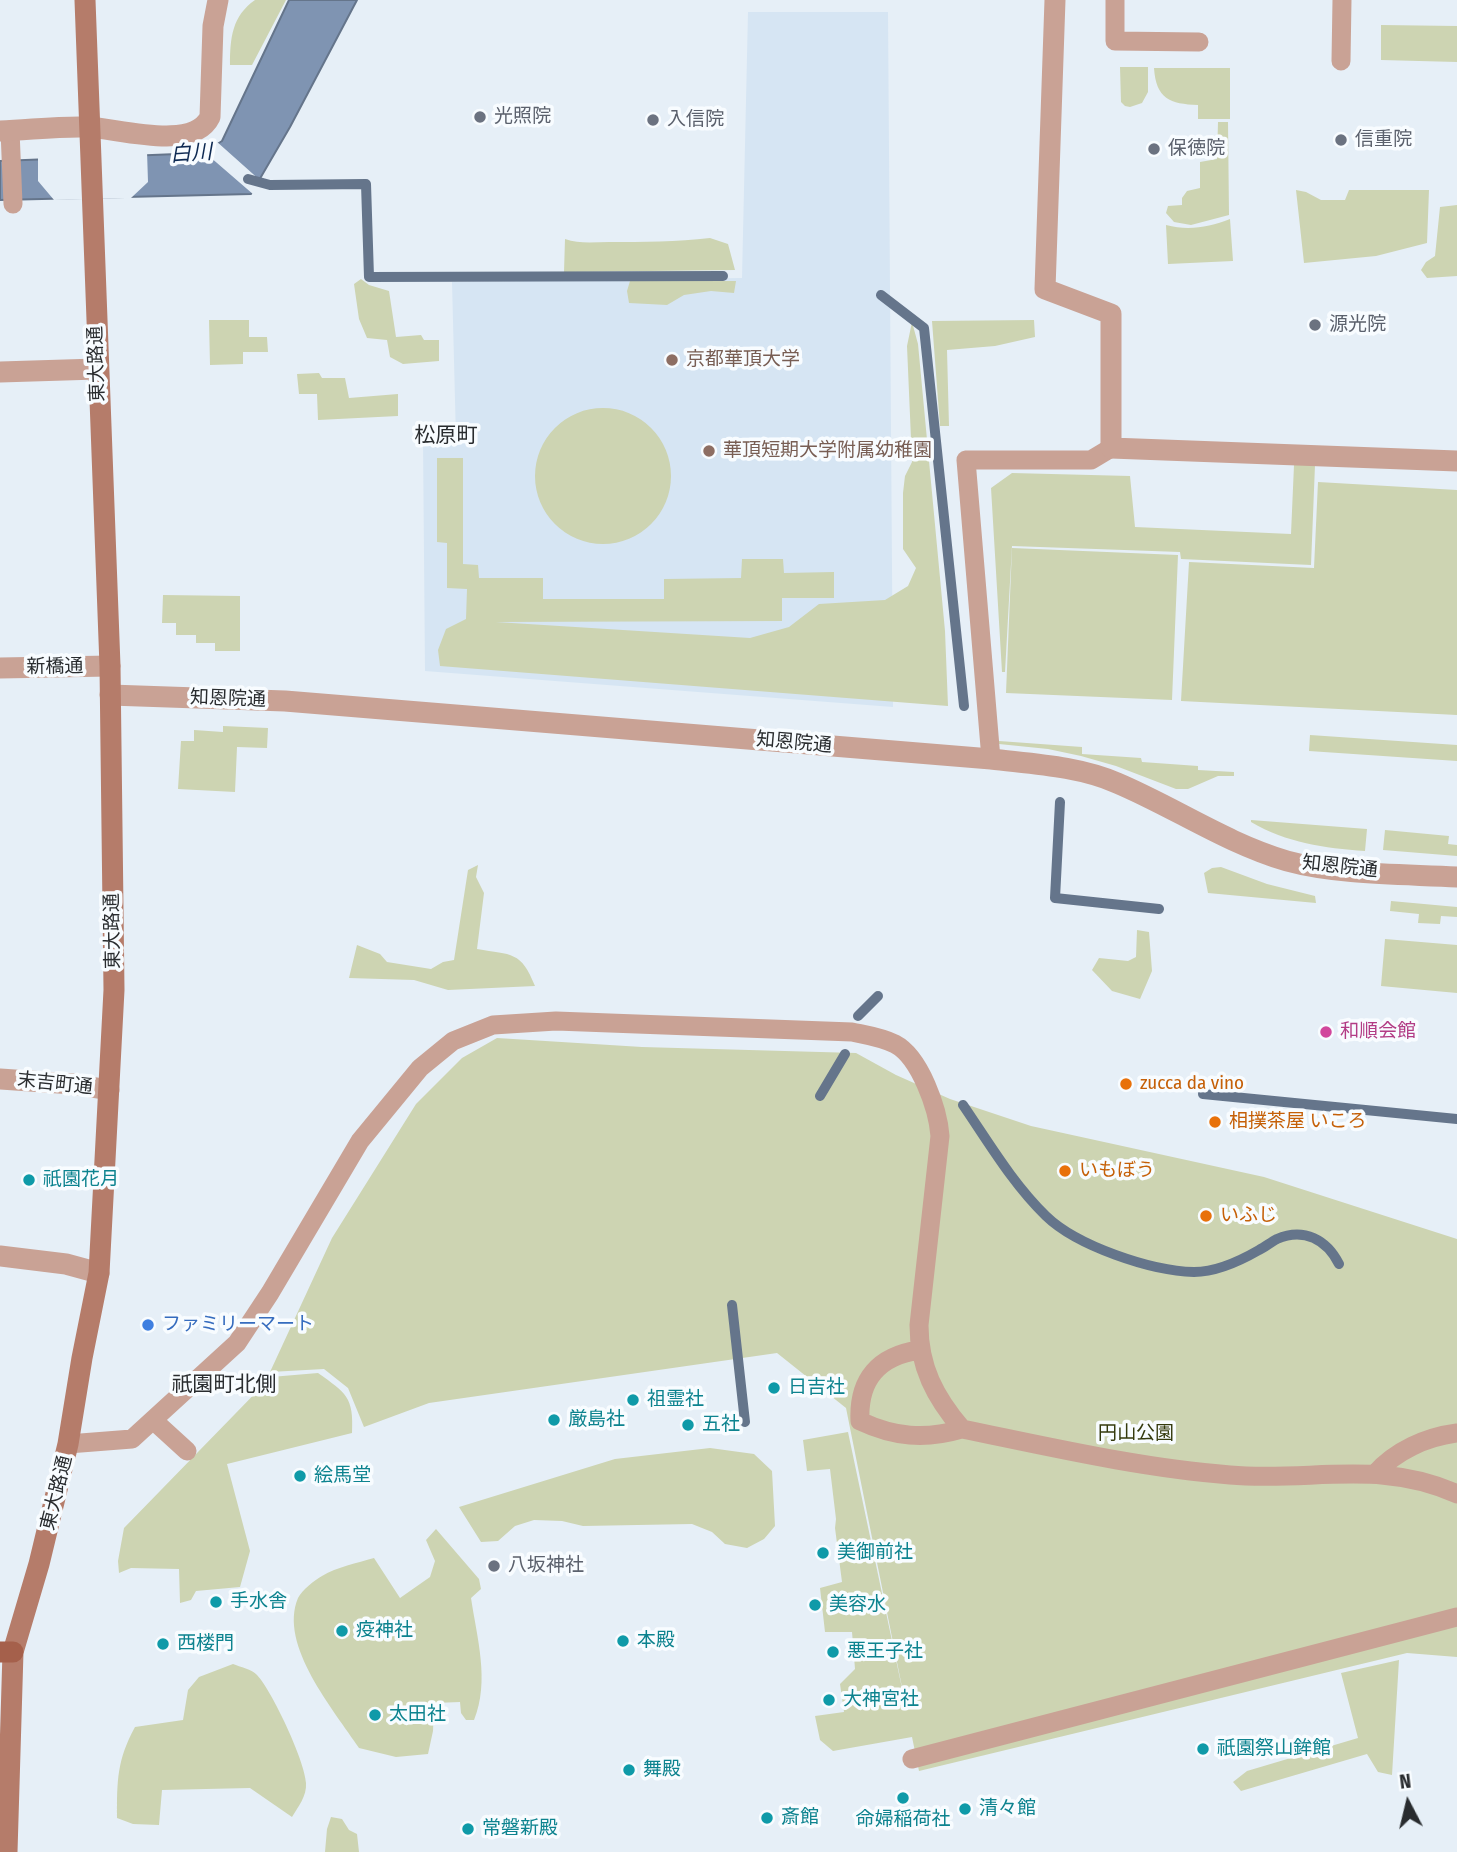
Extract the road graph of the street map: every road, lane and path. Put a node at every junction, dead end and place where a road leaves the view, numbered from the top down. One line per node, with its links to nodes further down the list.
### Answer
1 (85, 0): 8 (main road, 東大路通)
2 (218, 0): 8 (street)
3 (1055, 0): 13 (street)
4 (1115, 0): 6 (lane)
5 (1342, 0): 7 (lane)
6 (1199, 42)
7 (1341, 61)
8 (89, 127): 9 (street); 11 (main road, 東大路通)
9 (5, 131): 10 (lane)
10 (13, 204)
11 (97, 369): 12 (street); 15 (main road, 東大路通)
12 (0, 372)
13 (1111, 448): 14 (street); 18 (lane)
14 (1457, 461)
15 (110, 666): 16 (street, 新橋通); 17 (main road, 東大路通)
16 (0, 668)
17 (110, 695): 18 (street, 知恩院通); 21 (main road, 東大路通)
18 (991, 759): 19 (street, 知恩院通)
19 (1457, 877)
20 (0, 1079): 21 (street, 末吉町通)
21 (109, 1090): 23 (main road, 東大路通)
22 (0, 1256): 23 (street)
23 (99, 1273): 30 (main road, 東大路通)
24 (919, 1350): 26 (lane); 28 (lane); 28 (lane)
25 (194, 1370): 26 (lane)
26 (171, 1403): 27 (lane)
27 (153, 1420): 30 (lane); 31 (lane)
28 (962, 1429): 32 (lane)
29 (1457, 1433): 32 (lane)
30 (68, 1444): 35 (main road, 東大路通)
31 (187, 1451)
32 (1375, 1474): 33 (lane)
33 (1457, 1494)
34 (1457, 1617): 36 (lane)
35 (6, 1652): 37 (main road, 東大路通)
36 (912, 1759)
37 (7, 1852)

